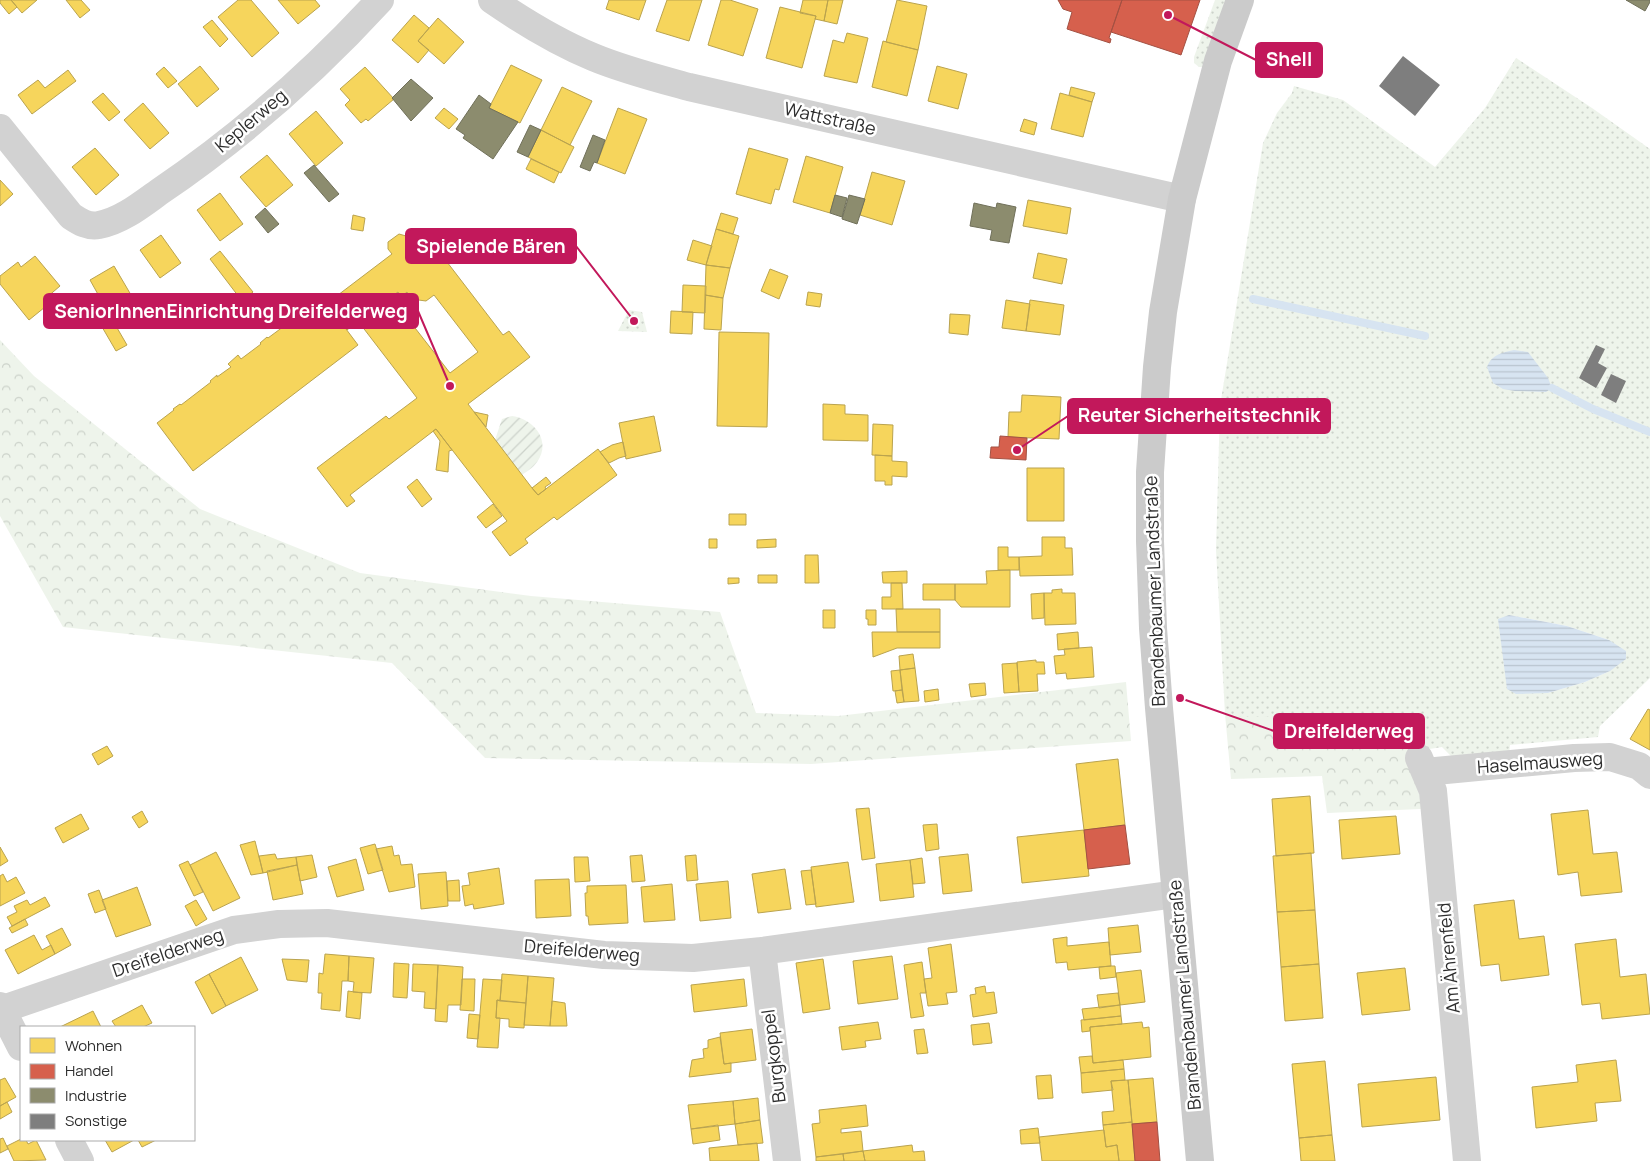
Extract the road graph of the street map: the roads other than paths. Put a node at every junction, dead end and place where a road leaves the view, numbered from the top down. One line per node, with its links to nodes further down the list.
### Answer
1 (380, 0): 4 (street, Keplerweg)
2 (492, 0): 5 (street, Wattstraße)
3 (1240, 0): 5 (main road, Brandenbaumer Landstraße)
4 (0, 128)
5 (1182, 199): 8 (main road, Brandenbaumer Landstraße)
6 (1422, 765): 7 (street, Haselmausweg); 16 (street, Am Ährenfeld)
7 (1650, 775)
8 (1176, 894): 9 (street, Dreifelderweg); 15 (main road, Brandenbaumer Landstraße)
9 (762, 951): 10 (street, Dreifelderweg); 14 (street, Burgkoppel)
10 (1, 1008): 11 (street)
11 (20, 1045)
12 (70, 1141): 13 (street)
13 (80, 1161)
14 (787, 1161)
15 (1200, 1161)
16 (1467, 1161)

